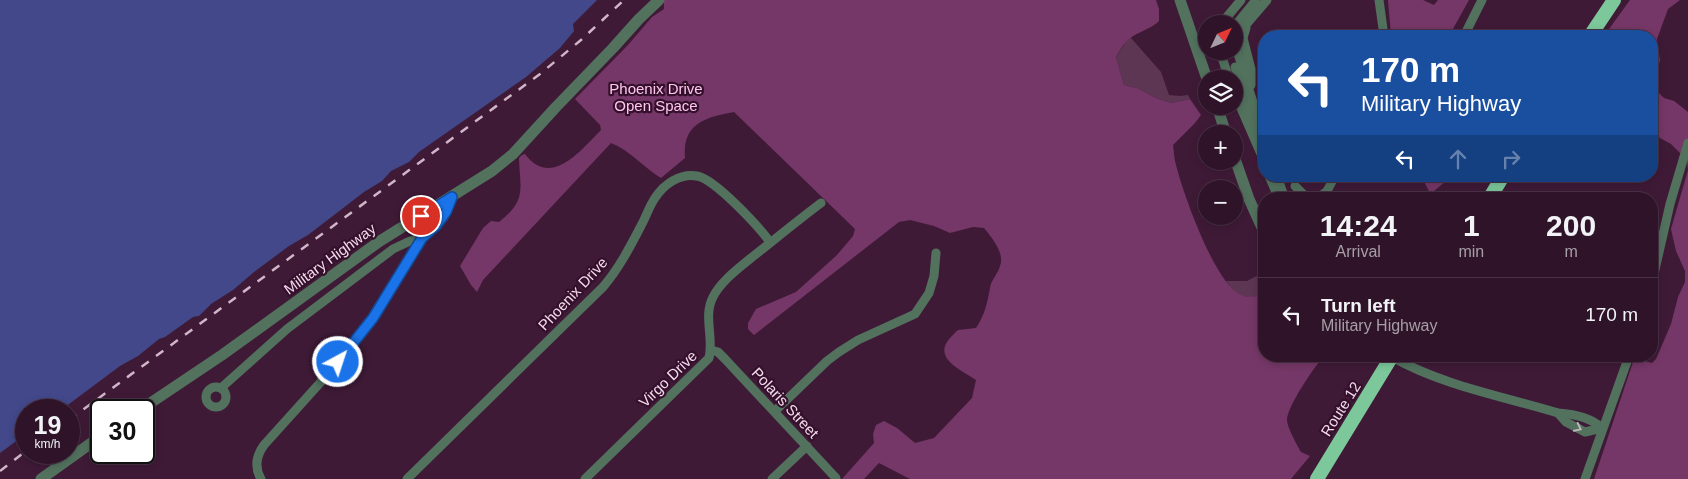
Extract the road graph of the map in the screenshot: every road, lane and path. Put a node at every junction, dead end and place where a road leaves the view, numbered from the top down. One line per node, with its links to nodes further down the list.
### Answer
1 (659, 0): 26 (street, Military Highway)
2 (1180, 0): 17 (street)
3 (1241, 0): 10 (street)
4 (1248, 0): 11 (street)
5 (1256, 0): 12 (street)
6 (1267, 0): 19 (street)
7 (1379, 0): 13 (street)
8 (1482, 0): 14 (street)
9 (1614, 0): 15 (highway)
10 (1228, 15)
11 (1236, 15)
12 (1243, 16)
13 (1383, 30)
14 (1467, 30)
15 (1594, 30)
16 (1234, 60): 20 (street)
17 (1204, 70)
18 (1243, 113): 22 (street)
19 (1258, 116)
20 (1258, 134)
21 (1688, 143): 33 (street)
22 (1258, 147)
23 (1239, 170): 29 (street)
24 (1295, 186): 25 (street)
25 (1301, 192)
26 (452, 197): 28 (street, Military Highway); 30 (street)
27 (821, 203): 31 (street, Virgo Drive)
28 (421, 216): 30 (street); 39 (street, Military Highway)
29 (1258, 219)
30 (422, 238): 38 (street); 47 (street)
31 (770, 242): 34 (street, Virgo Drive); 48 (street, Phoenix Drive)
32 (936, 253): 40 (street)
33 (1658, 256)
34 (711, 350): 40 (street, Polaris Street); 49 (street, Virgo Drive)
35 (1388, 362): 51 (highway, Route 12)
36 (1401, 362): 41 (street)
37 (1627, 362): 42 (street)
38 (221, 388)
39 (155, 400)
40 (774, 411): 44 (street, Polaris Street)
41 (1558, 413): 42 (street); 42 (street, one-way to 42)
42 (1602, 428): 52 (street)
43 (90, 444): 46 (street)
44 (807, 446): 45 (street, Polaris Street); 50 (street)
45 (836, 478)
46 (41, 479)
47 (261, 479)
48 (407, 479)
49 (585, 479)
50 (772, 479)
51 (1317, 479)
52 (1585, 479)

